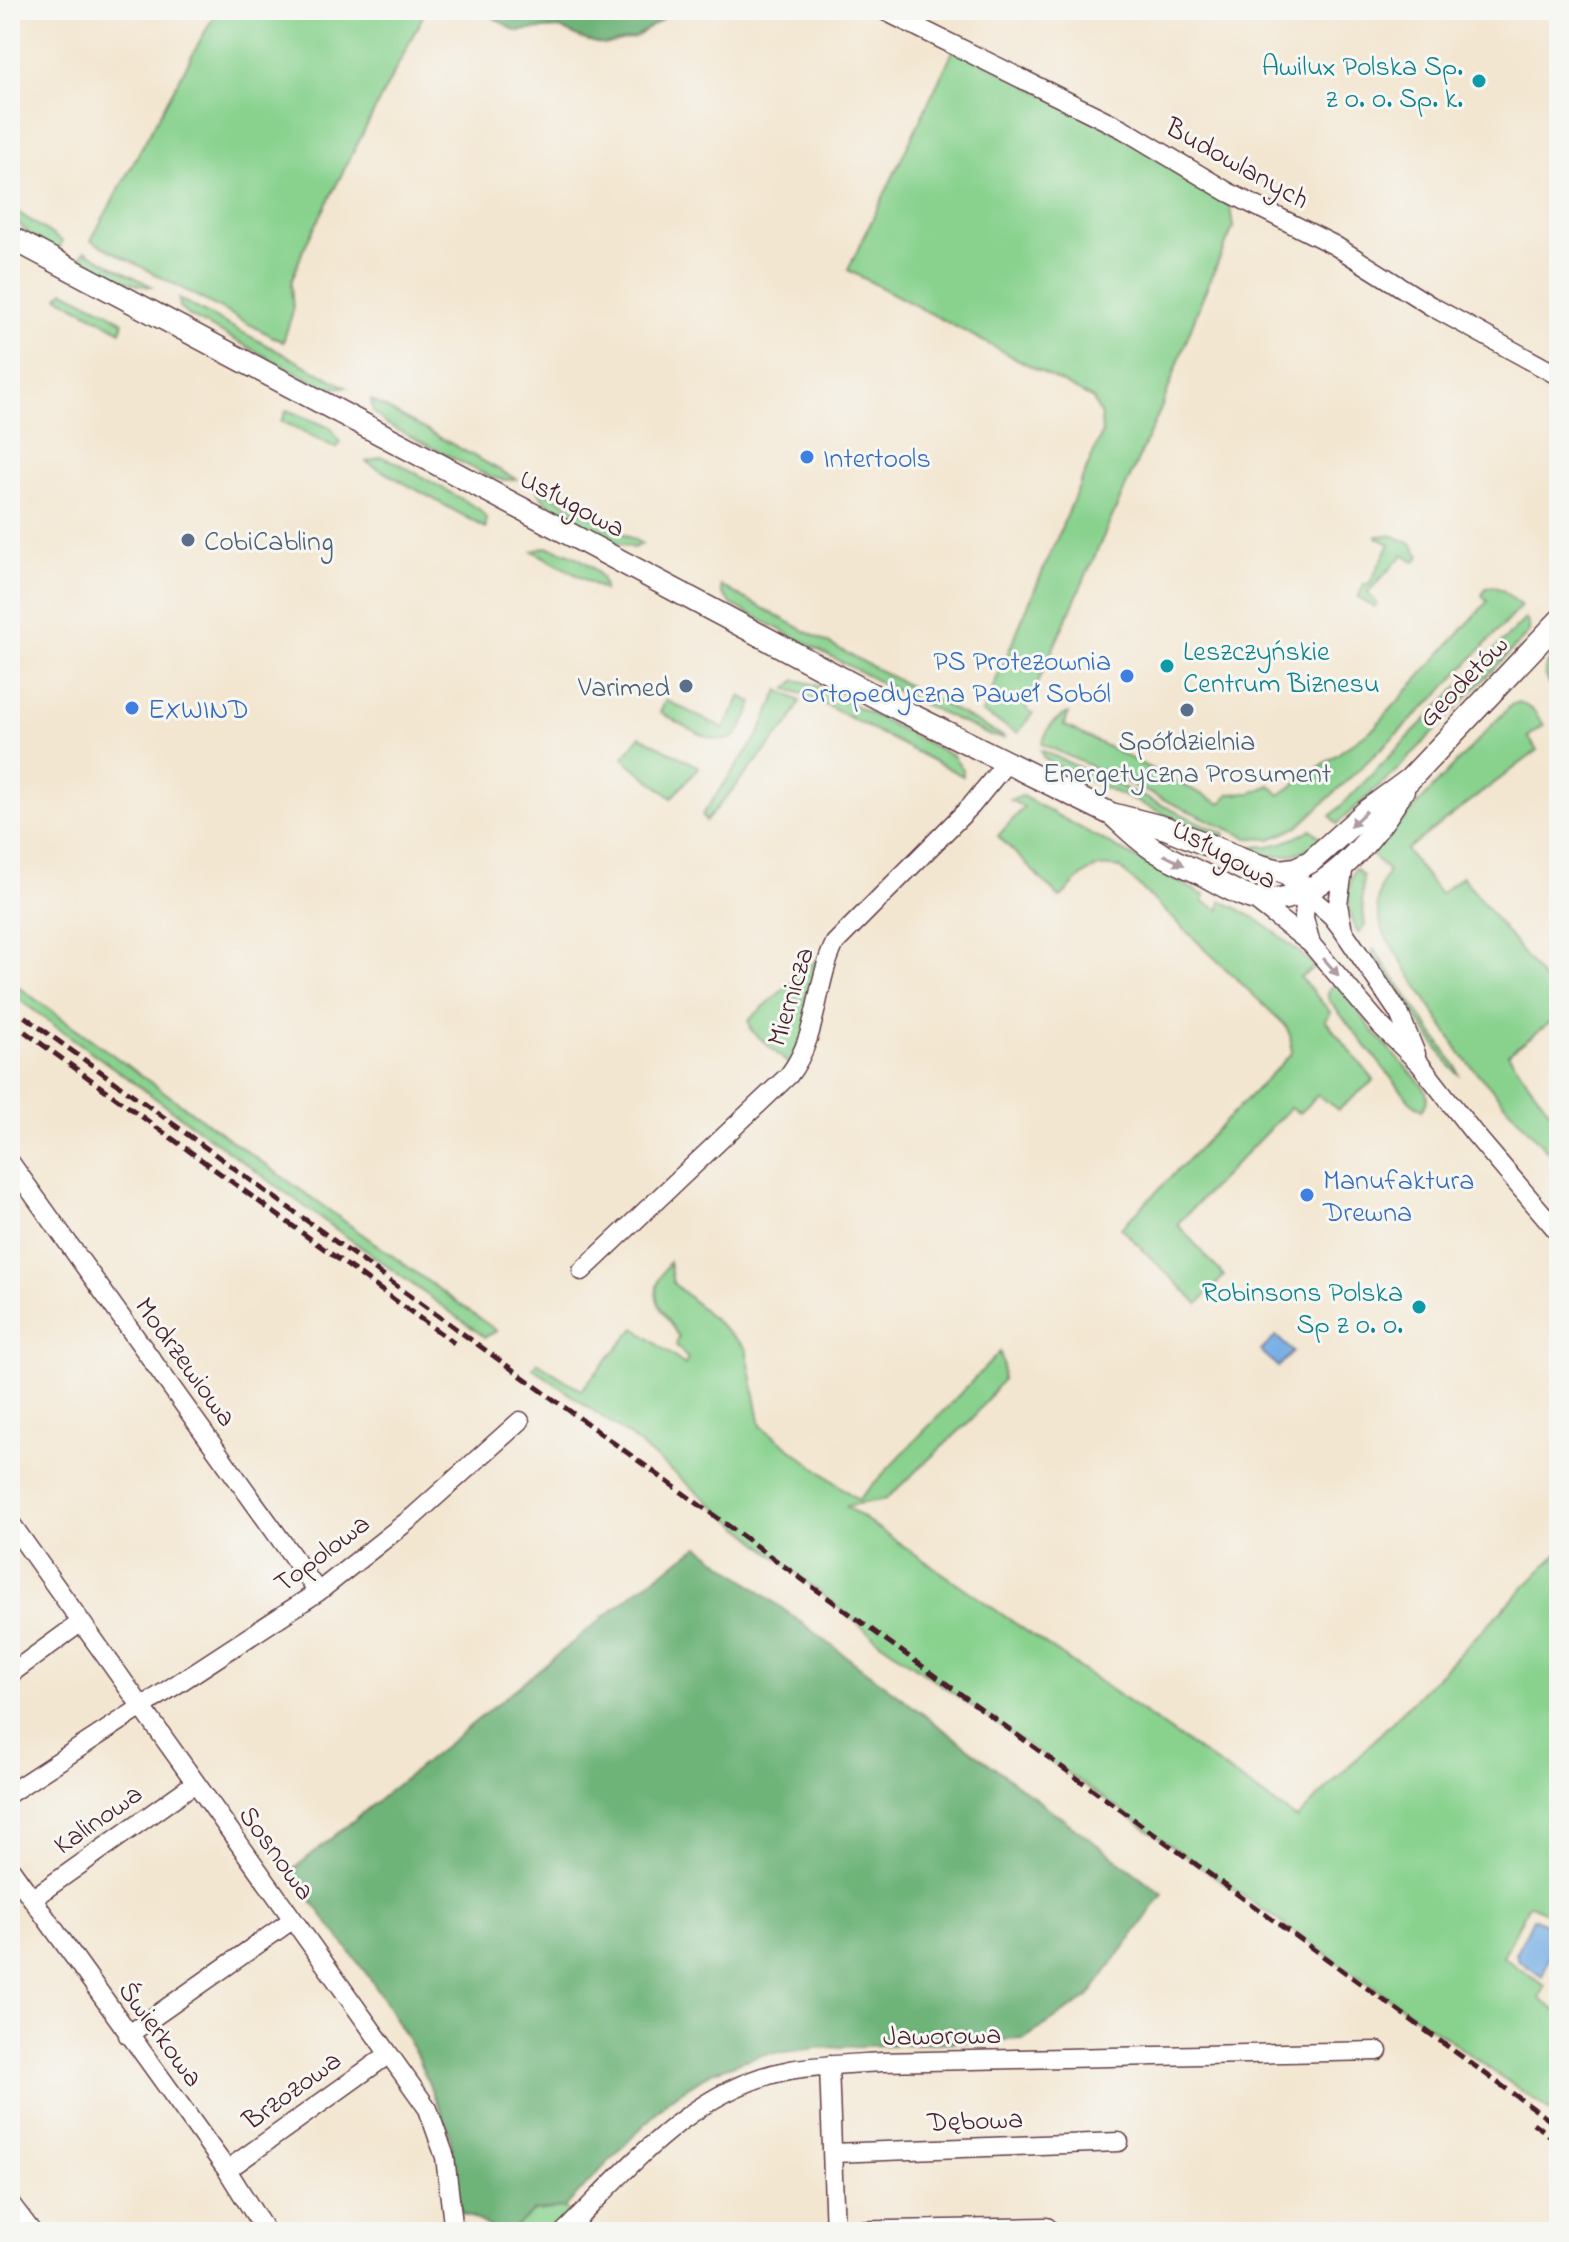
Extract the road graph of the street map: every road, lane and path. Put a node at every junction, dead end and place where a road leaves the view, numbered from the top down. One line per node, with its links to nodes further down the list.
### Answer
1 (883, 10): 3 (street, Budowlanych)
2 (10, 237): 5 (street, Usługowa)
3 (1559, 376)
4 (1559, 621): 6 (street, Geodetów)
5 (1007, 762): 7 (street, Usługowa); 18 (street, Miernicza)
6 (1409, 780): 8 (street, Geodetów, one-way to 8); 9 (street, Geodetów)
7 (1111, 814): 10 (street, Usługowa); 12 (street, Usługowa, one-way to 12)
8 (1310, 862): 10 (street, Usługowa); 11 (street, Usługowa)
9 (1344, 865): 11 (street, Geodetów); 13 (street)
10 (1280, 871): 11 (street, Usługowa)
11 (1305, 892): 12 (street, Geodetów); 13 (street, Usługowa); 14 (street, Usługowa)
12 (1252, 898): 14 (street, Usługowa)
13 (1342, 929): 15 (street, Usługowa)
14 (1311, 944): 15 (street, Usługowa, one-way to 15)
15 (1420, 1064): 17 (street, Usługowa)
16 (10, 1162): 21 (street, Modrzewiowa)
17 (1559, 1233)
18 (582, 1271)
19 (520, 1421): 21 (street, Topolowa)
20 (10, 1522): 22 (street, Sosnowa)
21 (318, 1592): 24 (street, Topolowa)
22 (80, 1623): 23 (street); 24 (street, Sosnowa)
23 (10, 1674)
24 (141, 1709): 25 (street, Sosnowa); 26 (street, Topolowa)
25 (195, 1783): 28 (street, Kalinowa); 29 (street, Sosnowa)
26 (10, 1793)
27 (10, 1868): 28 (street, Świerkowa)
28 (33, 1898): 30 (street, Świerkowa)
29 (292, 1920): 30 (street); 32 (street, Sosnowa)
30 (128, 2035): 36 (street, Świerkowa)
31 (1378, 2051): 33 (street, Jaworowa)
32 (389, 2054): 36 (street, Brzozowa); 41 (street, Sosnowa)
33 (829, 2065): 35 (street); 42 (street, Jaworowa)
34 (1119, 2142): 35 (street, Dębowa)
35 (833, 2153): 43 (street)
36 (227, 2170): 40 (street, Świerkowa)
37 (10, 2203): 39 (street)
38 (1047, 2227): 43 (street)
39 (32, 2232)
40 (266, 2232)
41 (454, 2232)
42 (564, 2232)
43 (835, 2232)

